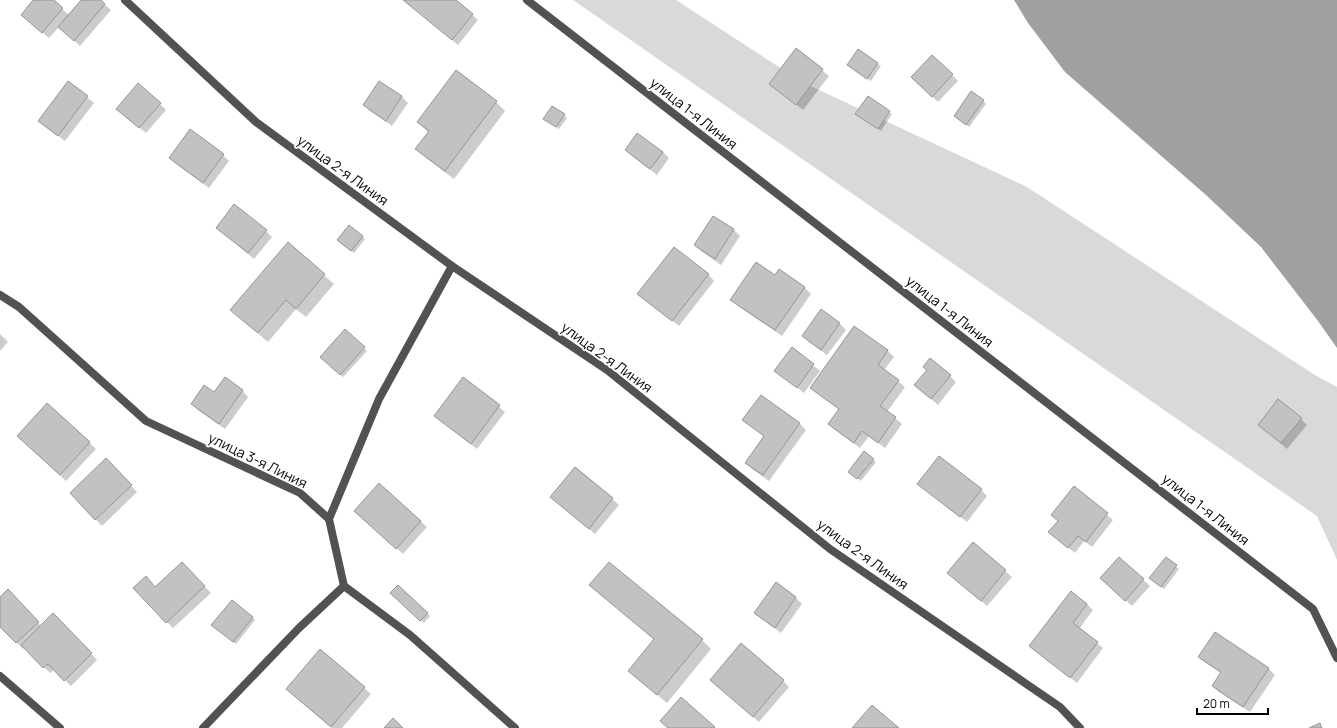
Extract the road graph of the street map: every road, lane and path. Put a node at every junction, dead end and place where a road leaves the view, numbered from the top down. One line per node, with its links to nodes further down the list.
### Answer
1 (124, 0): 3 (street, улица 2-я Линия)
2 (527, 0): 7 (street, улица 1-я Линия)
3 (452, 266): 5 (street); 12 (street, улица 2-я Линия)
4 (0, 295): 5 (street, улица 3-я Линия)
5 (329, 519): 6 (street)
6 (344, 586): 10 (street); 11 (street)
7 (1337, 658)
8 (0, 676): 9 (street)
9 (60, 728)
10 (203, 728)
11 (515, 728)
12 (1080, 728)

